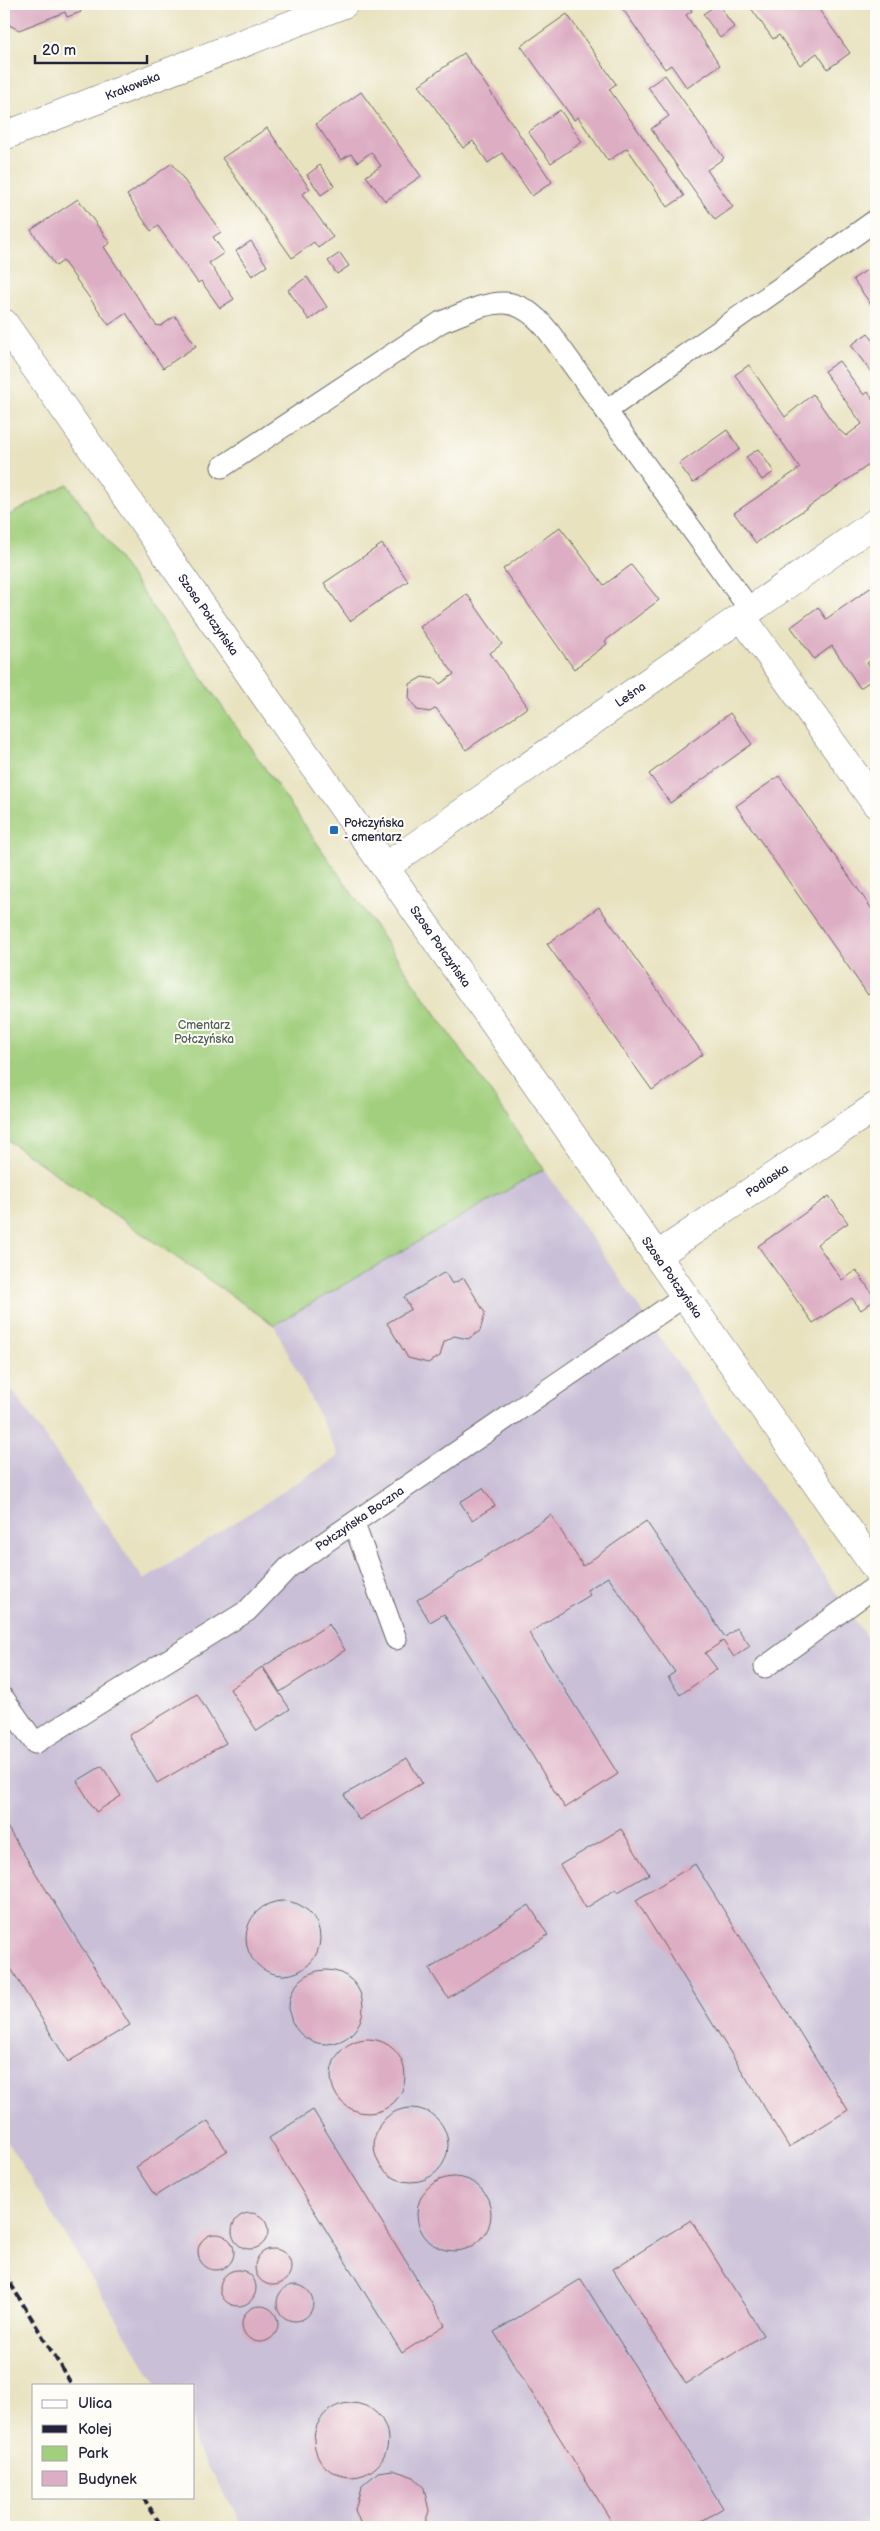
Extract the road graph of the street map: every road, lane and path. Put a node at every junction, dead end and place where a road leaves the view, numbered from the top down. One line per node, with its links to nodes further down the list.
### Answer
1 (344, 4): 2 (main road, Krakowska)
2 (4, 136)
3 (876, 220): 5 (lane)
4 (4, 323): 10 (main road, Szosa Połczyńska)
5 (606, 412): 6 (lane); 8 (lane)
6 (222, 467)
7 (876, 522): 8 (main road, Leśna)
8 (747, 614): 9 (main road); 10 (main road, Leśna)
9 (876, 804)
10 (385, 867): 12 (main road, Szosa Połczyńska)
11 (876, 1106): 12 (main road, Podlaska)
12 (658, 1255): 13 (main road, Szosa Połczyńska)
13 (686, 1295): 14 (lane, Połczyńska Boczna); 15 (main road, Szosa Połczyńska)
14 (354, 1524): 17 (lane); 19 (lane, Połczyńska Boczna)
15 (876, 1569)
16 (876, 1586): 18 (lane)
17 (396, 1639)
18 (765, 1667)
19 (4, 1699)

